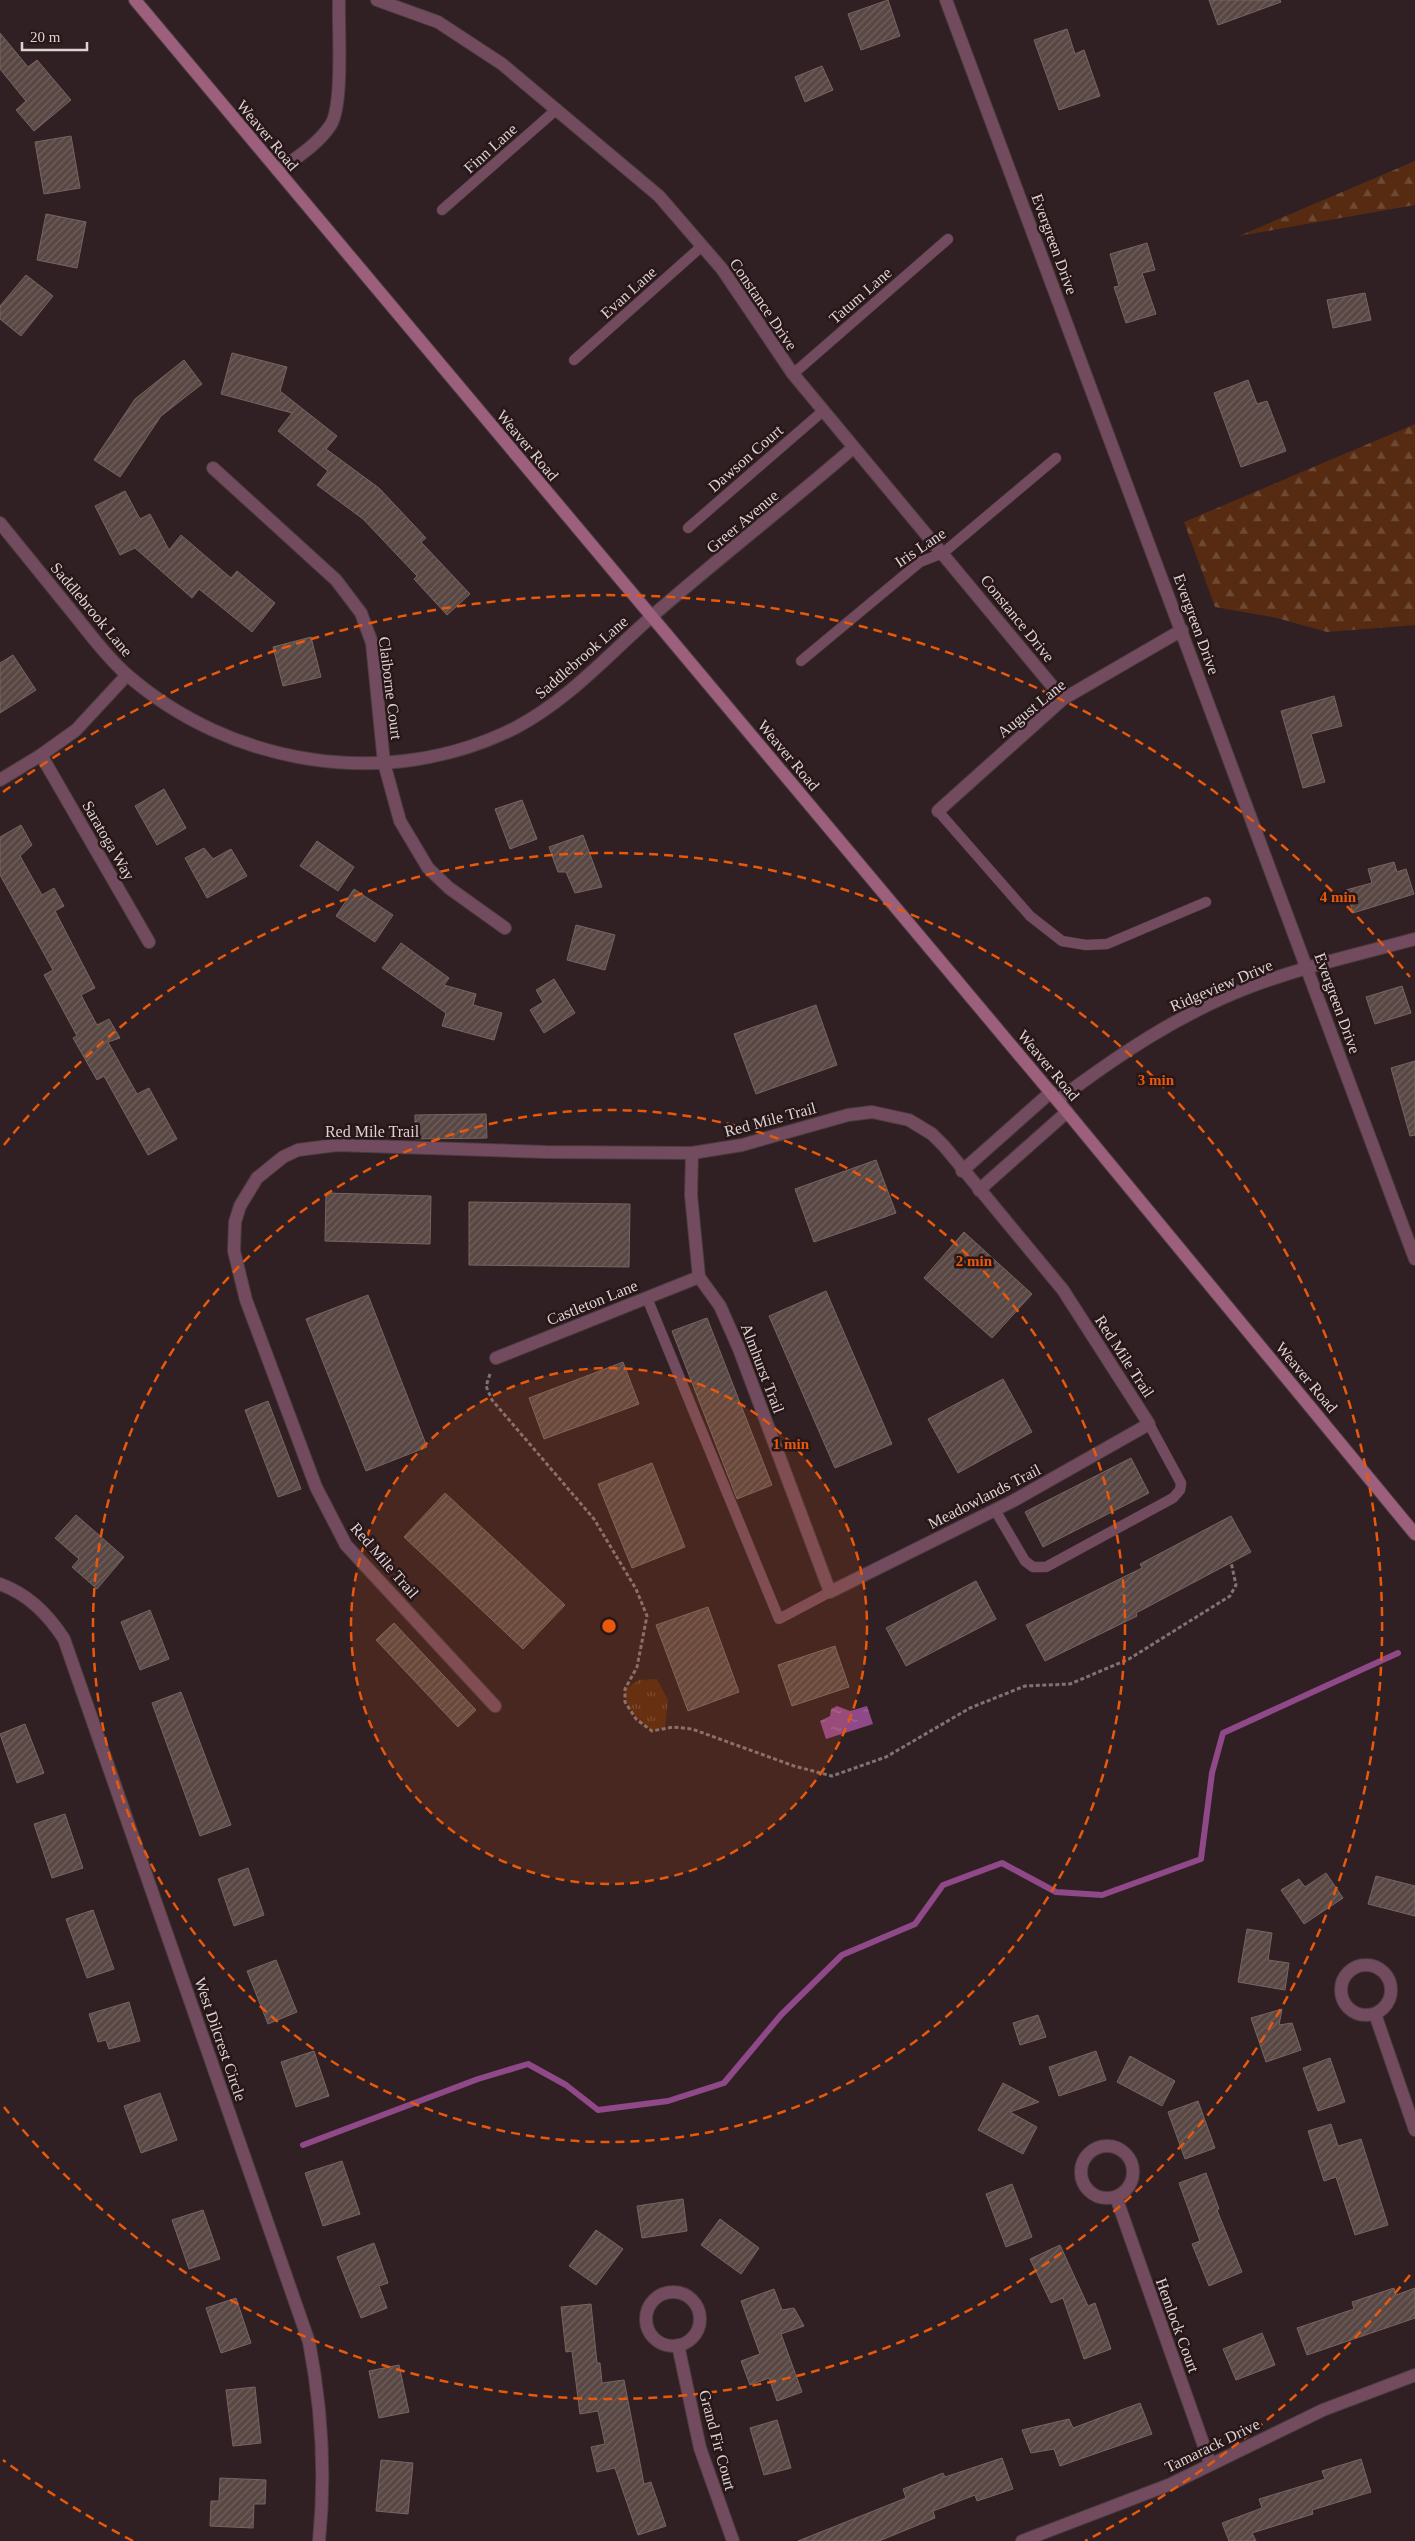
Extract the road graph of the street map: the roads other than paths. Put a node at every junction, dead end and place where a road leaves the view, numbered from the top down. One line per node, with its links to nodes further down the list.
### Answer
1 (134, 0): 6 (main road, Weaver Road)
2 (338, 0): 6 (street)
3 (377, 0): 5 (street, Constance Drive)
4 (946, 0): 20 (street, Evergreen Drive)
5 (557, 109): 7 (lane, Finn Lane); 9 (street, Constance Drive)
6 (278, 171): 19 (main road, Weaver Road)
7 (442, 210)
8 (948, 239): 11 (lane, Tatum Lane)
9 (702, 246): 10 (lane, Evan Lane); 11 (street, Constance Drive)
10 (574, 360)
11 (793, 374): 12 (street, Constance Drive)
12 (822, 411): 13 (street, Constance Drive); 17 (lane, Dawson Court)
13 (853, 448): 18 (street, Constance Drive); 19 (street, Greer Avenue)
14 (1056, 458): 18 (lane, Iris Lane)
15 (213, 468): 25 (street, Claiborne Court)
16 (0, 523): 22 (street, Saddlebrook Lane)
17 (688, 528)
18 (943, 553): 21 (lane, Iris Lane); 23 (street, Constance Drive)
19 (652, 617): 25 (street, Saddlebrook Lane); 33 (main road, Weaver Road)
20 (1182, 630): 23 (street, August Lane); 32 (street, Evergreen Drive)
21 (801, 661)
22 (127, 675): 24 (street); 25 (street, Saddlebrook Lane)
23 (1063, 699): 27 (street, August Lane)
24 (41, 755): 26 (street); 31 (street, Saratoga Way)
25 (384, 763): 29 (street, Claiborne Court)
26 (0, 780)
27 (938, 811): 28 (lane)
28 (1206, 902)
29 (505, 928)
30 (1415, 939): 32 (street, Ridgeview Drive)
31 (149, 942)
32 (1308, 968): 33 (street, Ridgeview Drive); 38 (street, Evergreen Drive)
33 (1054, 1096): 34 (main road, Weaver Road); 36 (street)
34 (1067, 1112): 37 (street); 44 (main road, Weaver Road)
35 (692, 1153): 36 (street, Red Mile Trail); 39 (street); 47 (street, Red Mile Trail)
36 (962, 1170): 37 (street, Red Mile Trail)
37 (979, 1190): 42 (street, Red Mile Trail)
38 (1415, 1259)
39 (699, 1277): 40 (street, Castleton Lane); 46 (street, Almhurst Trail)
40 (647, 1298): 41 (street, Castleton Lane); 46 (lane)
41 (496, 1358)
42 (1149, 1424): 43 (street, Meadowlands Trail); 43 (lane)
43 (995, 1510): 46 (street, Meadowlands Trail)
44 (1415, 1534)
45 (0, 1584): 54 (street, West Dilcrest Circle)
46 (830, 1592)
47 (495, 1706)
48 (1375, 2014): 48 (street); 49 (street)
49 (1415, 2130)
50 (1116, 2197): 50 (street); 53 (street, Hemlock Court)
51 (678, 2345): 51 (street); 55 (street, Grand Fir Court)
52 (1415, 2375): 53 (street, Tamarack Drive)
53 (1210, 2464): 56 (street, Tamarack Drive)
54 (319, 2541)
55 (732, 2541)
56 (1022, 2541)

